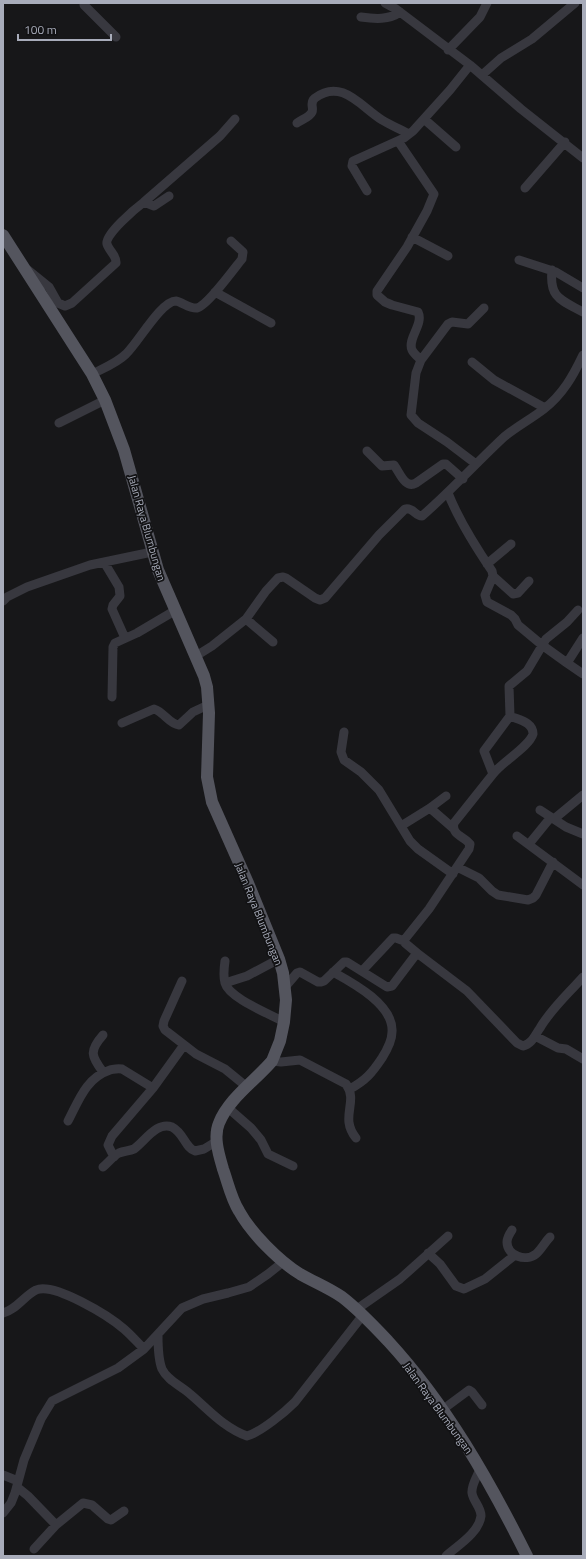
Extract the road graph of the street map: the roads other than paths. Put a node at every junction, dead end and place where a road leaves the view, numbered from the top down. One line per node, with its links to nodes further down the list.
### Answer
1 (84, 3): 7 (street)
2 (385, 3): 5 (street)
3 (487, 3): 8 (street)
4 (575, 3): 10 (street)
5 (400, 12): 6 (street); 8 (street)
6 (361, 17)
7 (116, 37)
8 (448, 50): 9 (street)
9 (470, 65): 10 (street); 12 (street)
10 (482, 75): 16 (street)
11 (235, 119): 22 (street)
12 (424, 119): 14 (street); 17 (street)
13 (297, 123): 14 (street)
14 (409, 134): 15 (street)
15 (398, 141): 20 (street); 24 (street)
16 (565, 142): 18 (street); 19 (street)
17 (456, 147)
18 (583, 158)
19 (525, 188)
20 (367, 192)
21 (169, 196): 22 (street)
22 (144, 202): 28 (street)
23 (3, 235): 28 (main road, Jalan Raya Blumbungan)
24 (412, 238): 26 (street); 36 (street)
25 (231, 241): 31 (street)
26 (448, 256)
27 (520, 260): 29 (street)
28 (24, 266): 38 (main road, Jalan Raya Blumbungan)
29 (552, 270): 30 (street); 33 (street)
30 (583, 288)
31 (215, 292): 34 (street); 38 (street)
32 (484, 308): 36 (street)
33 (583, 312)
34 (271, 323)
35 (583, 355): 40 (street)
36 (420, 360): 43 (street)
37 (472, 362): 40 (street)
38 (92, 374): 39 (main road, Jalan Raya Blumbungan)
39 (105, 400): 41 (street); 47 (main road, Jalan Raya Blumbungan)
40 (545, 408): 43 (street)
41 (59, 422)
42 (367, 451): 44 (street)
43 (476, 464): 44 (street)
44 (463, 479): 45 (street)
45 (448, 493): 49 (street); 55 (street)
46 (511, 544): 49 (street)
47 (152, 552): 48 (street); 53 (main road, Jalan Raya Blumbungan)
48 (104, 562): 52 (street); 56 (street)
49 (487, 564): 50 (street)
50 (493, 576): 51 (street); 59 (street)
51 (529, 581)
52 (3, 601)
53 (176, 610): 56 (street); 60 (main road, Jalan Raya Blumbungan)
54 (578, 610): 59 (street)
55 (246, 619): 58 (street); 60 (street)
56 (125, 638): 63 (street)
57 (583, 638): 61 (street)
58 (272, 642)
59 (542, 644): 61 (street); 65 (street)
60 (196, 656): 64 (main road, Jalan Raya Blumbungan)
61 (568, 663): 62 (street)
62 (583, 674)
63 (112, 697)
64 (208, 705): 66 (street); 84 (main road, Jalan Raya Blumbungan)
65 (510, 716): 68 (street); 68 (street)
66 (122, 723)
67 (344, 732): 74 (street)
68 (493, 774): 75 (street)
69 (583, 795): 73 (street)
70 (446, 796): 71 (street)
71 (430, 808): 74 (street); 75 (street)
72 (540, 810): 73 (street)
73 (553, 818): 76 (street); 78 (street)
74 (401, 826): 80 (street)
75 (453, 828): 80 (street)
76 (583, 834)
77 (517, 836): 78 (street)
78 (529, 844): 79 (street)
79 (553, 862): 80 (street); 81 (street)
80 (455, 870): 82 (street)
81 (583, 885)
82 (404, 941): 83 (street); 86 (street)
83 (417, 953): 86 (street); 94 (street)
84 (279, 959): 90 (street); 91 (main road, Jalan Raya Blumbungan)
85 (225, 961): 90 (street)
86 (362, 971): 87 (street)
87 (333, 972): 91 (street); 101 (street)
88 (583, 977): 94 (street)
89 (182, 981): 95 (street)
90 (225, 983): 92 (street)
91 (285, 988): 92 (main road, Jalan Raya Blumbungan)
92 (284, 1022): 97 (main road, Jalan Raya Blumbungan)
93 (103, 1035): 98 (street)
94 (535, 1036): 96 (street)
95 (184, 1045): 99 (street); 100 (street)
96 (583, 1059)
97 (272, 1061): 99 (main road, Jalan Raya Blumbungan); 101 (street)
98 (103, 1072): 100 (street); 103 (street)
99 (247, 1087): 102 (main road, Jalan Raya Blumbungan)
100 (153, 1088): 106 (street)
101 (350, 1089): 104 (street)
102 (227, 1107): 105 (main road, Jalan Raya Blumbungan); 107 (street)
103 (68, 1121)
104 (356, 1138)
105 (217, 1141): 106 (street); 114 (main road, Jalan Raya Blumbungan)
106 (114, 1157): 108 (street)
107 (293, 1166)
108 (103, 1167)
109 (512, 1230): 113 (street)
110 (448, 1236): 112 (street)
111 (550, 1237): 113 (street)
112 (428, 1253): 113 (street); 115 (street)
113 (515, 1255)
114 (283, 1262): 115 (main road, Jalan Raya Blumbungan); 117 (street)
115 (360, 1312): 117 (street); 120 (main road, Jalan Raya Blumbungan)
116 (3, 1313): 118 (street)
117 (158, 1335): 118 (street)
118 (144, 1349): 123 (street)
119 (482, 1405): 120 (street)
120 (442, 1410): 121 (main road, Jalan Raya Blumbungan)
121 (480, 1469): 128 (street); 129 (main road, Jalan Raya Blumbungan)
122 (3, 1475): 123 (street)
123 (18, 1484): 125 (street); 126 (street)
124 (124, 1511): 126 (street)
125 (3, 1513)
126 (56, 1524): 127 (street)
127 (34, 1548)
128 (446, 1556)
129 (527, 1556)

